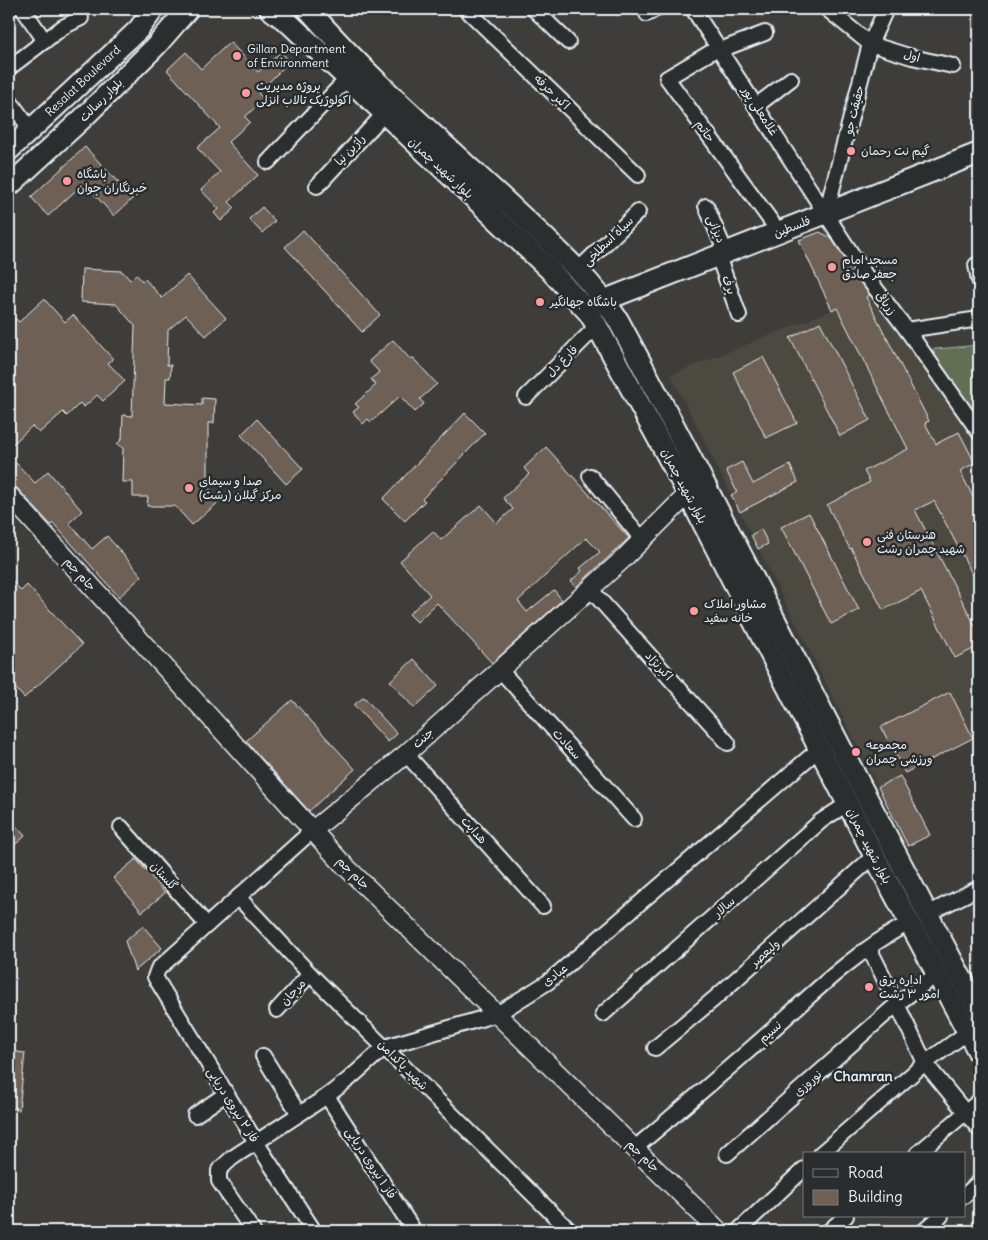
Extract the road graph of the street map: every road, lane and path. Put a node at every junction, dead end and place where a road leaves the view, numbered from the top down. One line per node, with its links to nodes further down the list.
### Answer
1 (23, 9): 14 (street)
2 (154, 9): 12 (main road, Resalat Boulevard)
3 (188, 9): 17 (main road, بلوار رسالت)
4 (270, 9): 21 (main road, بلوار شهید چمران)
5 (308, 9): 39 (main road, بلوار شهید چمران)
6 (466, 9): 30 (street, اکبر حرفه)
7 (534, 9): 15 (street)
8 (693, 9): 18 (street, غلامعلی پور)
9 (827, 9): 16 (street)
10 (886, 9): 16 (street, حقیقت جو)
11 (81, 18): 14 (street)
12 (138, 30): 17 (main road); 26 (main road, Resalat Boulevard)
13 (765, 33): 18 (street)
14 (45, 41): 20 (street)
15 (568, 42)
16 (870, 44): 19 (street, اول); 35 (street, حقیقت جو)
17 (156, 46): 31 (main road, بلوار رسالت)
18 (719, 49): 24 (street, غلامعلی پور); 36 (street, حاتم)
19 (953, 66)
20 (9, 68)
21 (347, 79): 25 (main road, بلوار شهید چمران); 29 (street)
22 (791, 79): 24 (street)
23 (9, 100): 26 (street)
24 (756, 106): 35 (street, غلامعلی پور)
25 (384, 114): 32 (street, راژین نیا); 44 (main road, بلوار شهید چمران)
26 (31, 130): 27 (main road, Resalat Boulevard)
27 (9, 150)
28 (979, 153): 35 (main road, فلسطین)
29 (268, 162)
30 (638, 175)
31 (10, 182)
32 (316, 186)
33 (706, 206): 37 (street, دیزانی)
34 (638, 212): 39 (street, سیاه اسطلخی)
35 (826, 213): 36 (main road, فلسطین); 45 (street, زربافی)
36 (779, 232): 37 (main road, فلسطین)
37 (722, 254): 41 (main road, فلسطین); 42 (street, برف)
38 (976, 266): 40 (street)
39 (578, 270): 41 (main road, بلوار شهید چمران)
40 (979, 280)
41 (605, 300): 49 (main road, بلوار شهید چمران)
42 (739, 315)
43 (979, 319): 45 (street)
44 (597, 326): 46 (street, فارغ دل); 50 (main road, بلوار شهید چمران)
45 (907, 330): 47 (street, زربافی)
46 (526, 397)
47 (979, 432)
48 (590, 476): 52 (street)
49 (705, 484): 50 (main road); 53 (main road, بلوار شهید چمران)
50 (688, 494): 52 (street, جنت); 54 (main road, بلوار شهید چمران)
51 (9, 495): 63 (street, جام جم)
52 (642, 540): 55 (street, جنت)
53 (737, 546): 54 (main road); 64 (main road, بلوار شهید چمران)
54 (719, 555): 58 (main road, بلوار شهید چمران)
55 (590, 589): 56 (street, جنت); 57 (street, اکبرنژاد)
56 (500, 670): 59 (street, جنت); 61 (street, سعادت)
57 (728, 743)
58 (819, 749): 60 (main road, بلوار شهید چمران); 82 (street, عبادی)
59 (406, 754): 63 (street, جنت); 70 (street, هدایت)
60 (847, 804): 65 (main road, بلوار شهید چمران); 83 (street, سالار)
61 (634, 819)
62 (121, 827): 73 (street, گلستان)
63 (313, 830): 69 (street, جنت); 82 (street, جام جم)
64 (892, 848): 65 (main road); 66 (main road, بلوار شهید چمران)
65 (874, 856): 67 (main road, بلوار شهید چمران); 86 (street, ولیعصر)
66 (908, 877): 67 (main road); 71 (main road, بلوار شهید چمران)
67 (890, 886): 72 (main road, بلوار شهید چمران)
68 (979, 888): 71 (street)
69 (238, 897): 73 (street, جنت); 75 (street, شهید پاکدامن)
70 (542, 906)
71 (927, 914): 72 (main road); 81 (main road, بلوار شهید چمران)
72 (909, 923): 74 (street, نسیم); 76 (main road, بلوار شهید چمران)
73 (207, 925): 77 (street, جنت)
74 (869, 948): 78 (street); 98 (street, نسیم)
75 (310, 974): 80 (street, مرجان); 85 (street, شهید پاکدامن)
76 (937, 974): 79 (street, نوروزی); 84 (main road, بلوار شهید چمران)
77 (155, 977): 90 (street, فاز ۲ نیروی دریایی)
78 (889, 988)
79 (897, 1004): 89 (street); 101 (street, نوروزی)
80 (277, 1010)
81 (979, 1011)
82 (497, 1014): 85 (street, عبادی); 98 (street, جام جم)
83 (603, 1014)
84 (968, 1032): 87 (main road, بلوار شهید چمران); 89 (street)
85 (385, 1047): 91 (street, عبادی); 110 (street, شهید پاکدامن)
86 (655, 1048)
87 (979, 1053)
88 (263, 1056): 94 (street)
89 (925, 1063): 93 (street); 99 (street)
90 (226, 1094): 95 (street); 97 (street, فاز ۲ نیروی دریایی)
91 (327, 1096): 94 (street, عبادی); 109 (street, فاز ۱ نیروی دریایی)
92 (979, 1101): 93 (street)
93 (965, 1112): 96 (street); 100 (street)
94 (299, 1114): 97 (street, عبادی)
95 (195, 1115)
96 (979, 1129)
97 (256, 1142): 107 (street, عبادی); 108 (street, فاز ۲ نیروی دریایی)
98 (635, 1148): 111 (street, جام جم)
99 (822, 1152)
100 (920, 1152)
101 (727, 1154)
102 (803, 1170): 112 (street)
103 (979, 1182): 104 (street)
104 (966, 1194)
105 (844, 1218): 113 (street)
106 (939, 1218): 114 (street)
107 (253, 1231)
108 (314, 1231)
109 (414, 1231)
110 (570, 1231)
111 (719, 1231)
112 (738, 1231)
113 (829, 1231)
114 (924, 1231)

